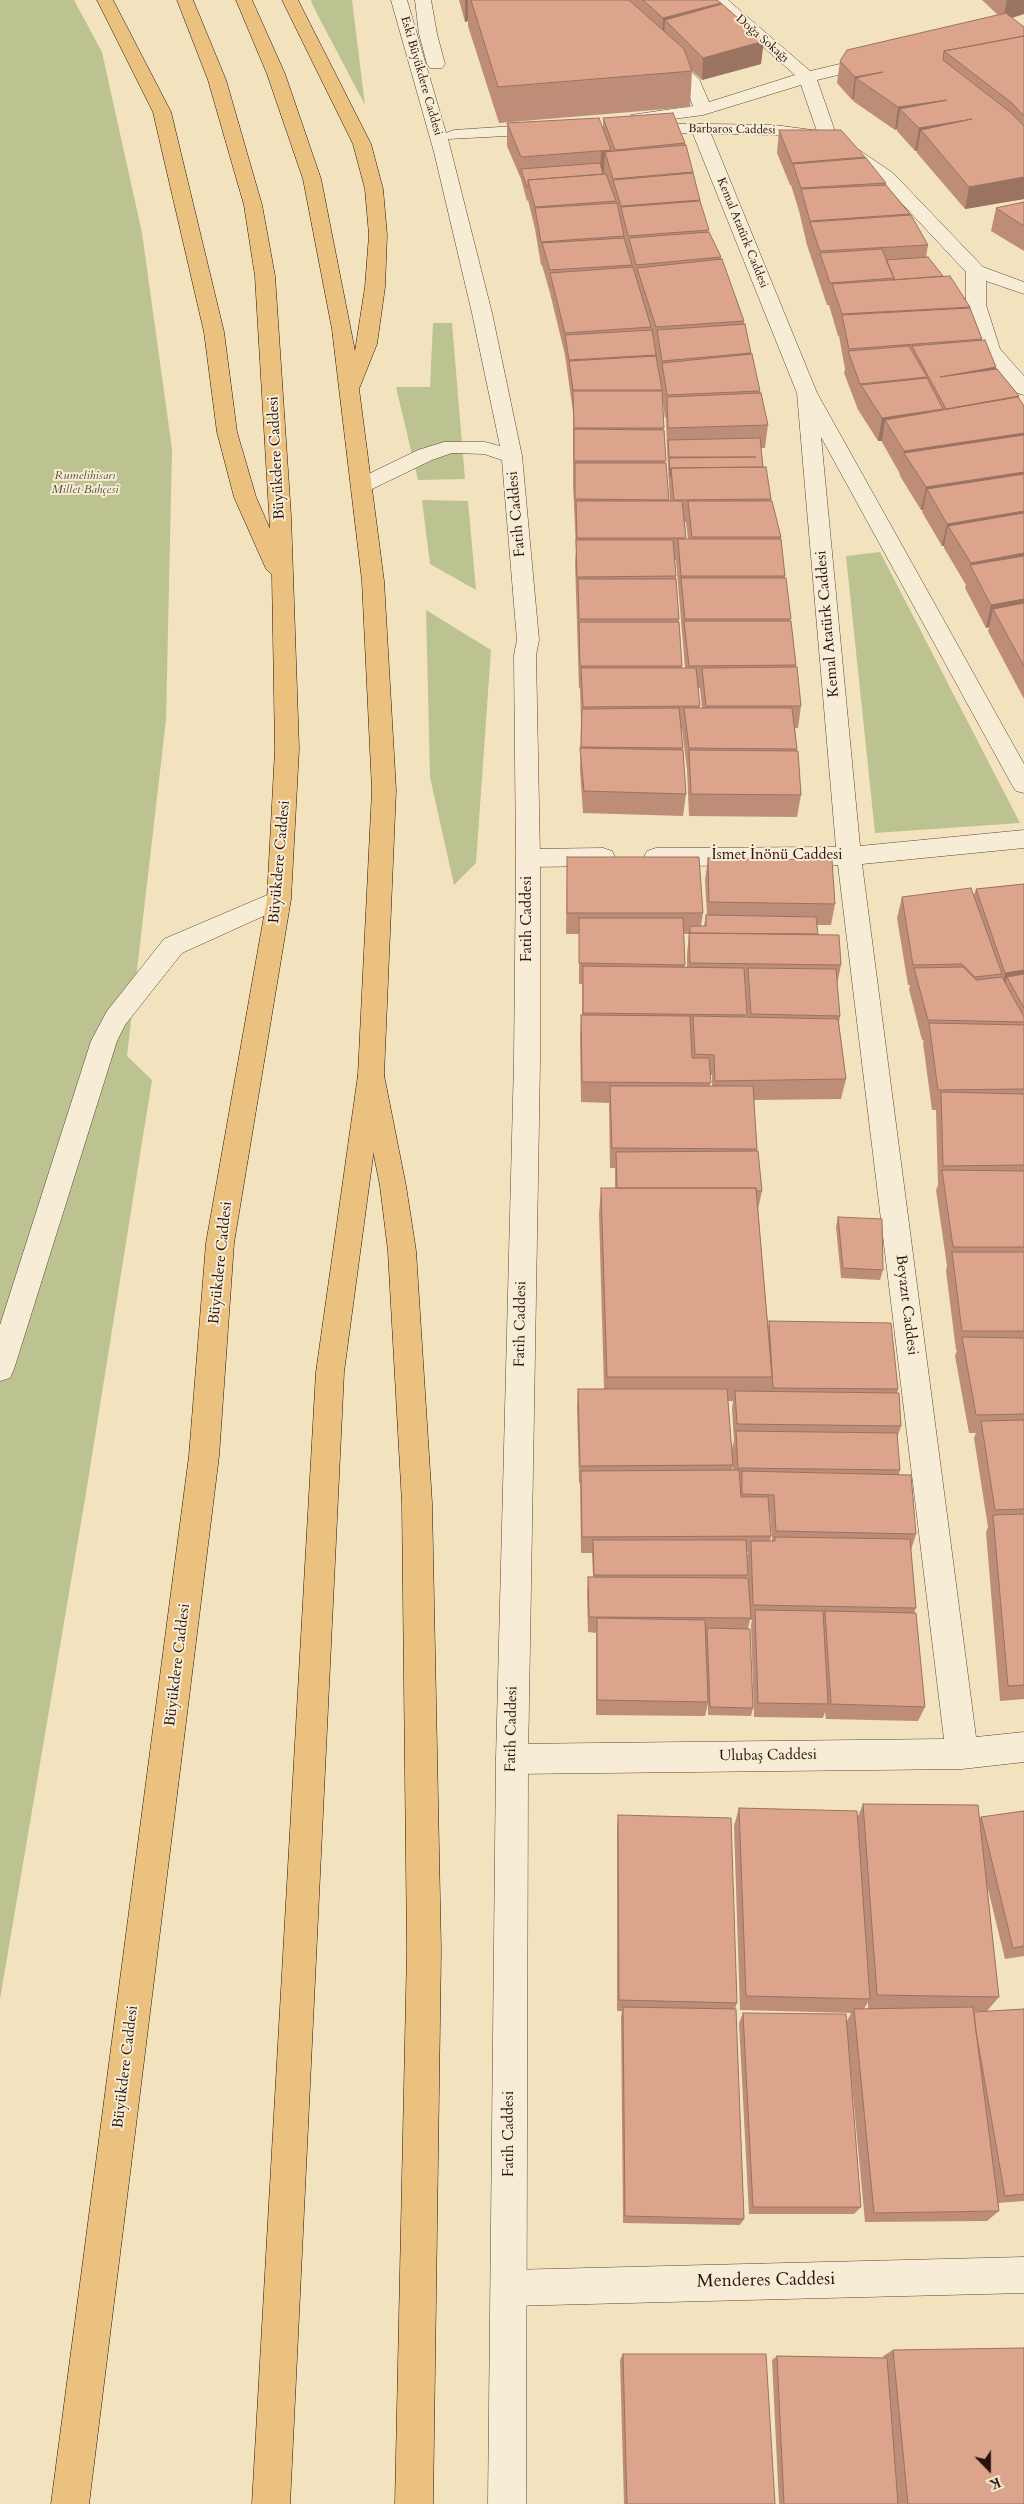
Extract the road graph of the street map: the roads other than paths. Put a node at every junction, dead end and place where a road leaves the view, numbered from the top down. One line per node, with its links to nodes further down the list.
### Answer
1 (105, 0): 23 (main road)
2 (185, 0): 23 (main road, Büyükdere Caddesi)
3 (244, 0): 19 (main road)
4 (290, 0): 19 (main road)
5 (399, 0): 15 (street, Eski Büyükdere Caddesi)
6 (423, 0): 15 (street)
7 (718, 0): 10 (street, Doğa Sokağı)
8 (652, 45): 11 (street, Kemal Atatürk Caddesi)
9 (892, 57): 10 (street)
10 (807, 77): 11 (street); 14 (street)
11 (702, 120): 12 (street, Barbaros Caddesi); 14 (street, Barbaros Caddesi); 20 (street, Kemal Atatürk Caddesi)
12 (622, 124)
13 (565, 128): 15 (street)
14 (828, 137): 16 (street, Barbaros Caddesi)
15 (448, 144): 21 (street, Fatih Caddesi)
16 (976, 271): 17 (street); 18 (street)
17 (1024, 288)
18 (1024, 389)
19 (348, 392): 22 (main road)
20 (807, 393): 24 (street, Kemal Atatürk Caddesi); 26 (street, Kemal Atatürk Caddesi)
21 (512, 456): 22 (street); 27 (street, Fatih Caddesi)
22 (361, 486): 29 (main road)
23 (283, 583): 28 (main road, Büyükdere Caddesi)
24 (1024, 785)
25 (1024, 839): 26 (street, İsmet İnönü Caddesi)
26 (849, 856): 27 (street, İsmet İnönü Caddesi); 32 (street, Beyazıt Caddesi)
27 (528, 858): 33 (street, Fatih Caddesi)
28 (279, 899): 30 (street); 36 (main road, Büyükdere Caddesi)
29 (371, 1075): 37 (main road); 38 (main road)
30 (0, 1369)
31 (1024, 1747): 32 (street, Ulubaş Caddesi)
32 (962, 1754): 33 (street, Ulubaş Caddesi)
33 (512, 1759): 35 (street, Fatih Caddesi)
34 (1024, 2275): 35 (street, Menderes Caddesi)
35 (509, 2288): 39 (street, Fatih Caddesi)
36 (70, 2504)
37 (271, 2504)
38 (414, 2504)
39 (507, 2504)

